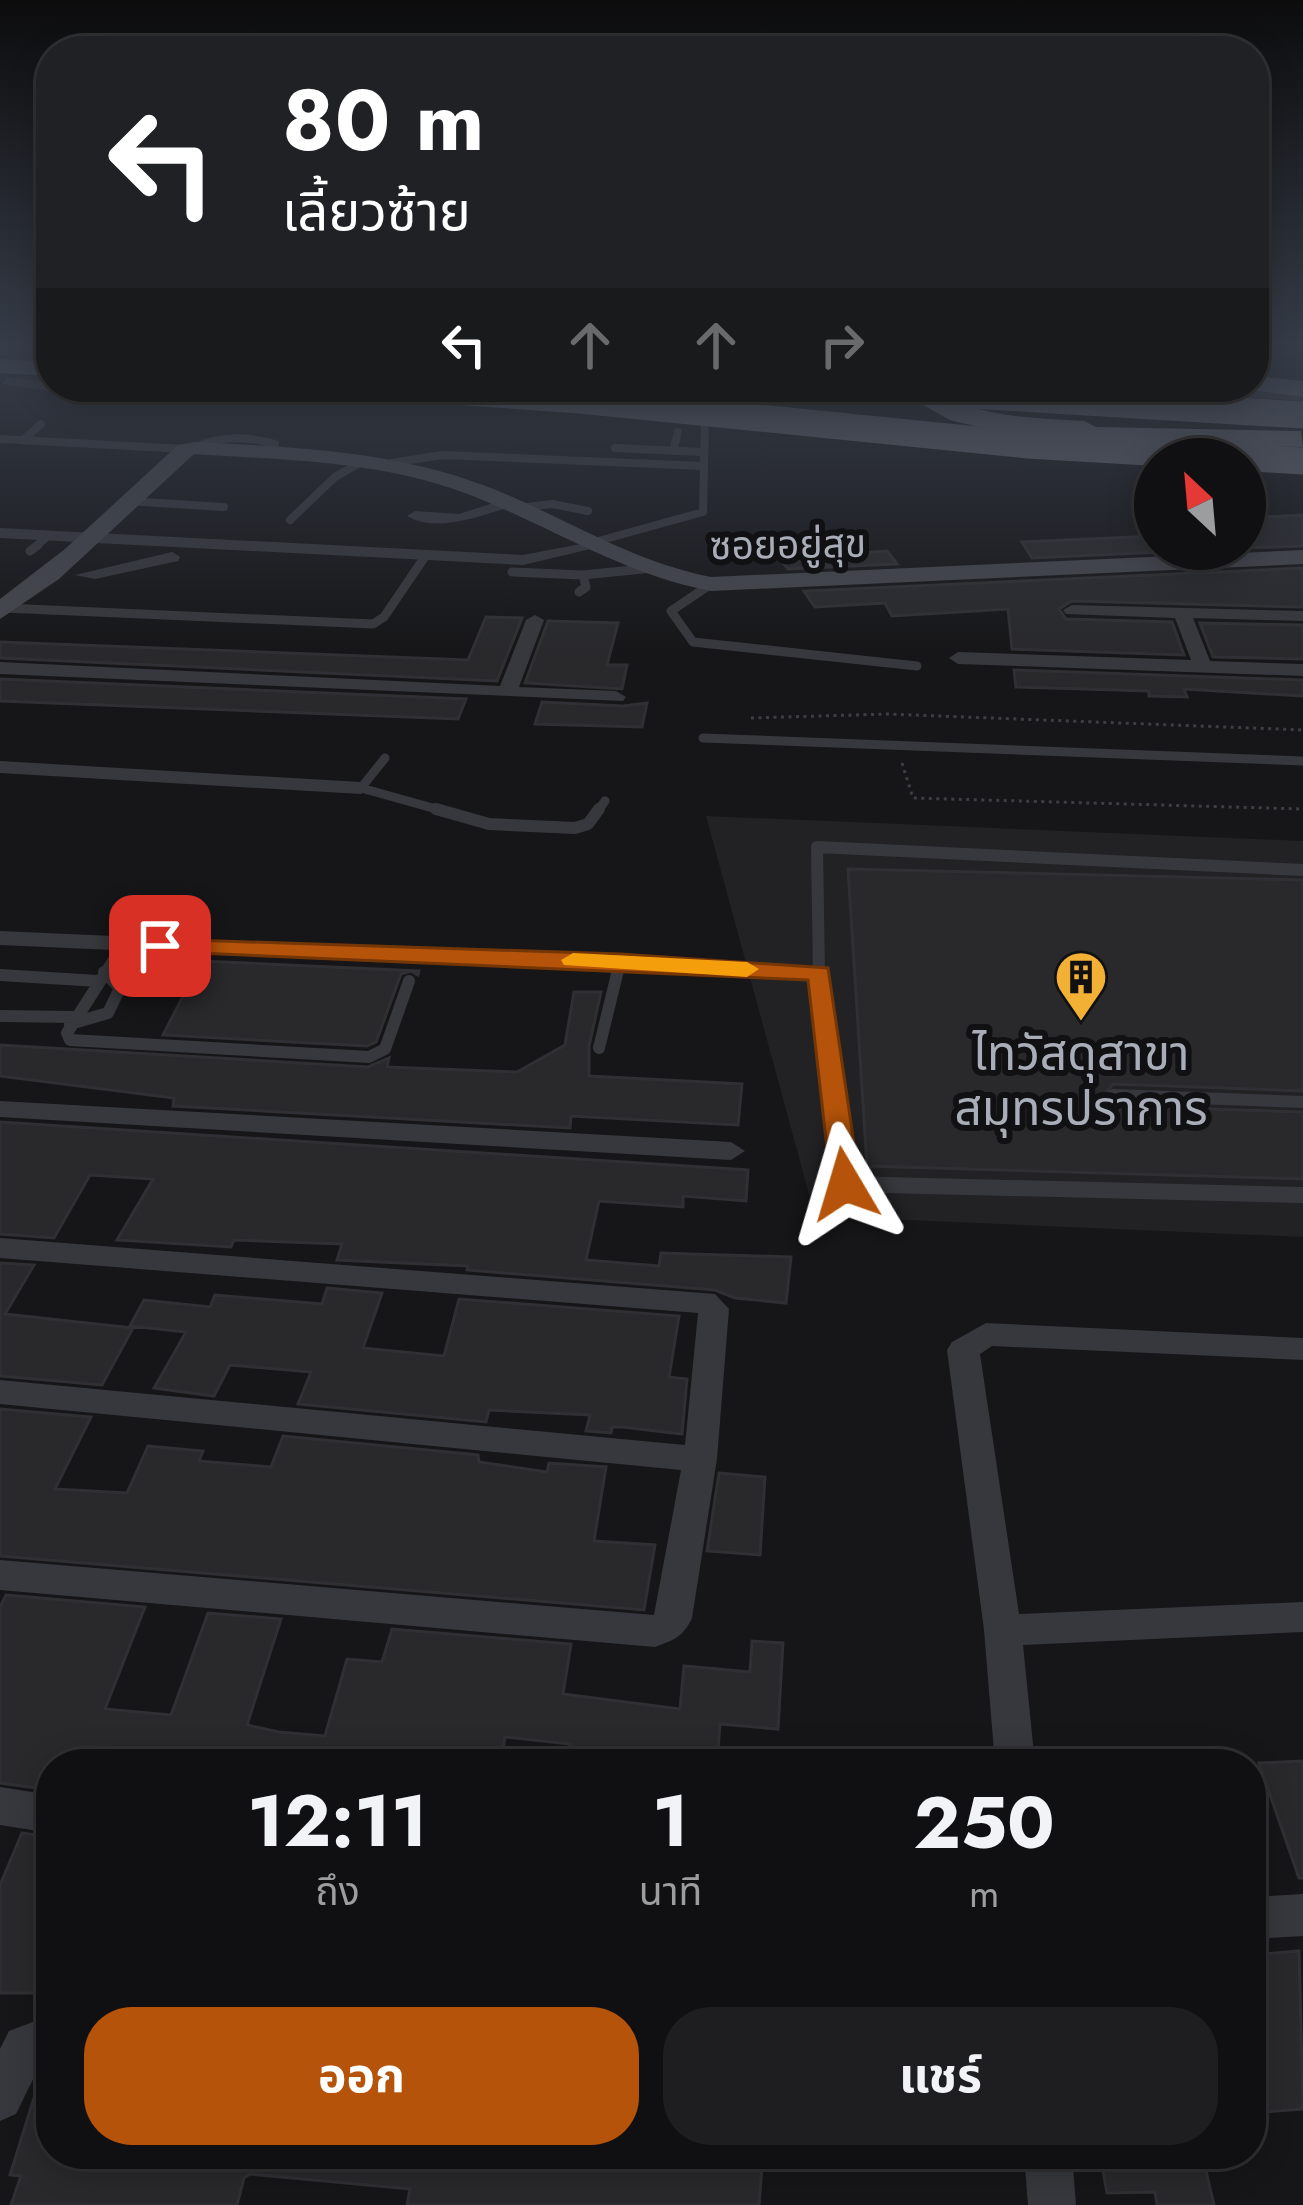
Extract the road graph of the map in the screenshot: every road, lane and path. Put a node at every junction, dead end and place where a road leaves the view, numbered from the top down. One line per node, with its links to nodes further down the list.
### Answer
1 (150, 447): 6 (street)
2 (674, 447): 7 (lane)
3 (702, 447): 8 (lane)
4 (991, 447): 9 (street)
5 (615, 448): 7 (lane)
6 (189, 449): 10 (street, ซอยอยู่สุข); 12 (street)
7 (673, 451): 8 (lane)
8 (702, 452): 11 (lane)
9 (1134, 457)
10 (380, 461): 11 (lane); 13 (street, ซอยอยู่สุข); 18 (lane)
11 (704, 466): 24 (lane)
12 (126, 501): 14 (lane); 22 (street)
13 (514, 506): 15 (lane); 17 (street); 24 (street, ซอยอยู่สุข)
14 (224, 507)
15 (588, 512)
16 (415, 516): 17 (street)
17 (463, 517): 19 (street)
18 (290, 520)
19 (485, 530)
20 (0, 533): 21 (street)
21 (48, 536): 22 (street); 25 (lane)
22 (95, 539): 23 (street); 34 (street)
23 (240, 546): 26 (street); 30 (street)
24 (589, 546): 26 (street); 28 (street, ซอยอยู่สุข)
25 (30, 551)
26 (426, 555): 34 (lane)
27 (1303, 557): 32 (street, ซอยอยู่สุข)
28 (643, 569): 31 (lane); 32 (street, ซอยอยู่สุข)
29 (512, 572): 31 (lane)
30 (83, 575)
31 (583, 575): 33 (lane)
32 (712, 584): 40 (lane)
33 (579, 592)
34 (2, 610)
35 (1072, 610): 36 (street)
36 (1182, 612): 37 (street); 41 (street)
37 (1303, 616)
38 (536, 620): 44 (street)
39 (958, 658): 41 (street)
40 (916, 666)
41 (1203, 666): 43 (street)
42 (0, 668): 44 (street)
43 (1303, 670)
44 (508, 691): 45 (street)
45 (616, 697)
46 (745, 718): 47 (path)
47 (1303, 730)
48 (703, 738): 51 (lane)
49 (900, 756): 55 (path)
50 (386, 758): 53 (lane)
51 (1303, 760)
52 (0, 767): 53 (street)
53 (361, 788): 54 (lane)
54 (605, 801)
55 (1303, 809)
56 (1303, 870): 60 (lane)
57 (0, 938): 58 (street)
58 (124, 944): 59 (street); 62 (lane)
59 (620, 962): 60 (street); 66 (lane)
60 (819, 974): 71 (lane)
61 (0, 975): 62 (lane)
62 (101, 977): 65 (lane); 65 (lane)
63 (409, 981): 65 (lane)
64 (0, 1016): 65 (lane)
65 (72, 1020)
66 (599, 1048)
67 (1113, 1095): 68 (lane)
68 (1303, 1102)
69 (0, 1109): 70 (street)
70 (731, 1151)
71 (1303, 1195)
72 (0, 1248): 75 (street)
73 (1303, 1349): 78 (street)
74 (0, 1392): 75 (street)
75 (700, 1459): 76 (street)
76 (0, 1575)
77 (1303, 1617): 78 (street)
78 (1003, 1630): 79 (street)
79 (1014, 1749)
80 (0, 1806): 81 (street)
81 (36, 1812)
82 (1303, 1915): 83 (street)
83 (1266, 1917)
84 (36, 2042): 85 (street)
85 (0, 2098)
86 (1049, 2169): 87 (street)
87 (1052, 2205)

